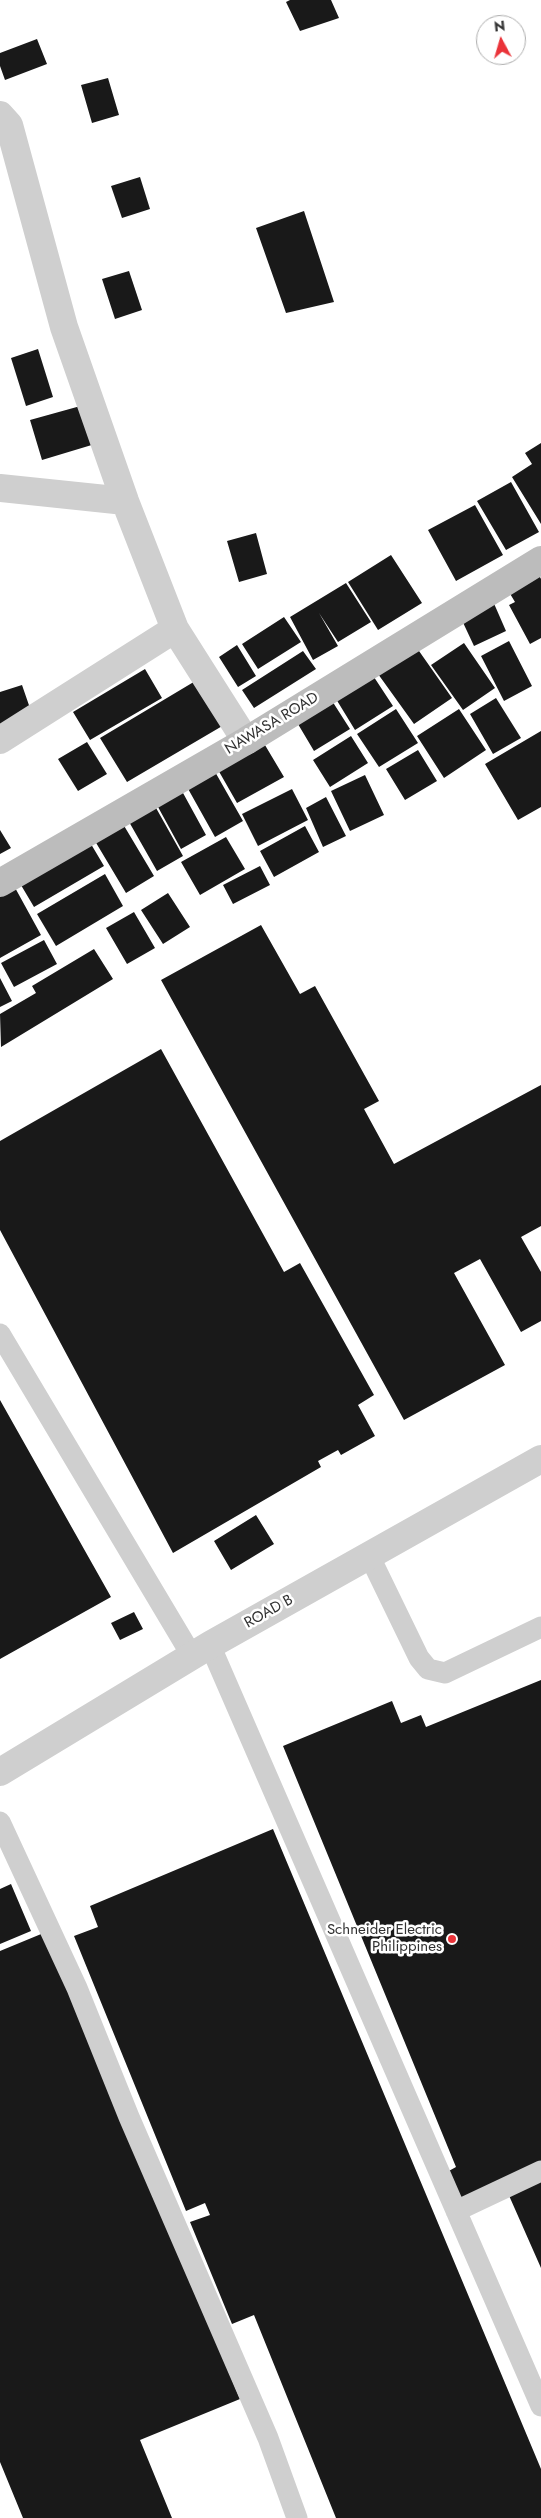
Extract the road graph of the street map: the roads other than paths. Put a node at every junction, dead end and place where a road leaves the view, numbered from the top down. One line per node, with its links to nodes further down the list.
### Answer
1 (0, 115): 3 (street)
2 (0, 488): 3 (street)
3 (125, 501): 5 (street)
4 (541, 560): 7 (street, NAWASA ROAD)
5 (174, 628): 6 (street); 7 (street)
6 (0, 740)
7 (246, 741): 8 (street, NAWASA ROAD)
8 (0, 882)
9 (0, 1334): 13 (lane)
10 (541, 1459): 11 (street, ROAD B)
11 (369, 1555): 12 (lane); 13 (street, ROAD B)
12 (541, 1627)
13 (201, 1651): 14 (street, ROAD B); 17 (lane)
14 (0, 1772)
15 (0, 1822): 19 (lane)
16 (541, 2171): 17 (lane)
17 (456, 2210): 18 (lane)
18 (541, 2406)
19 (297, 2518)

